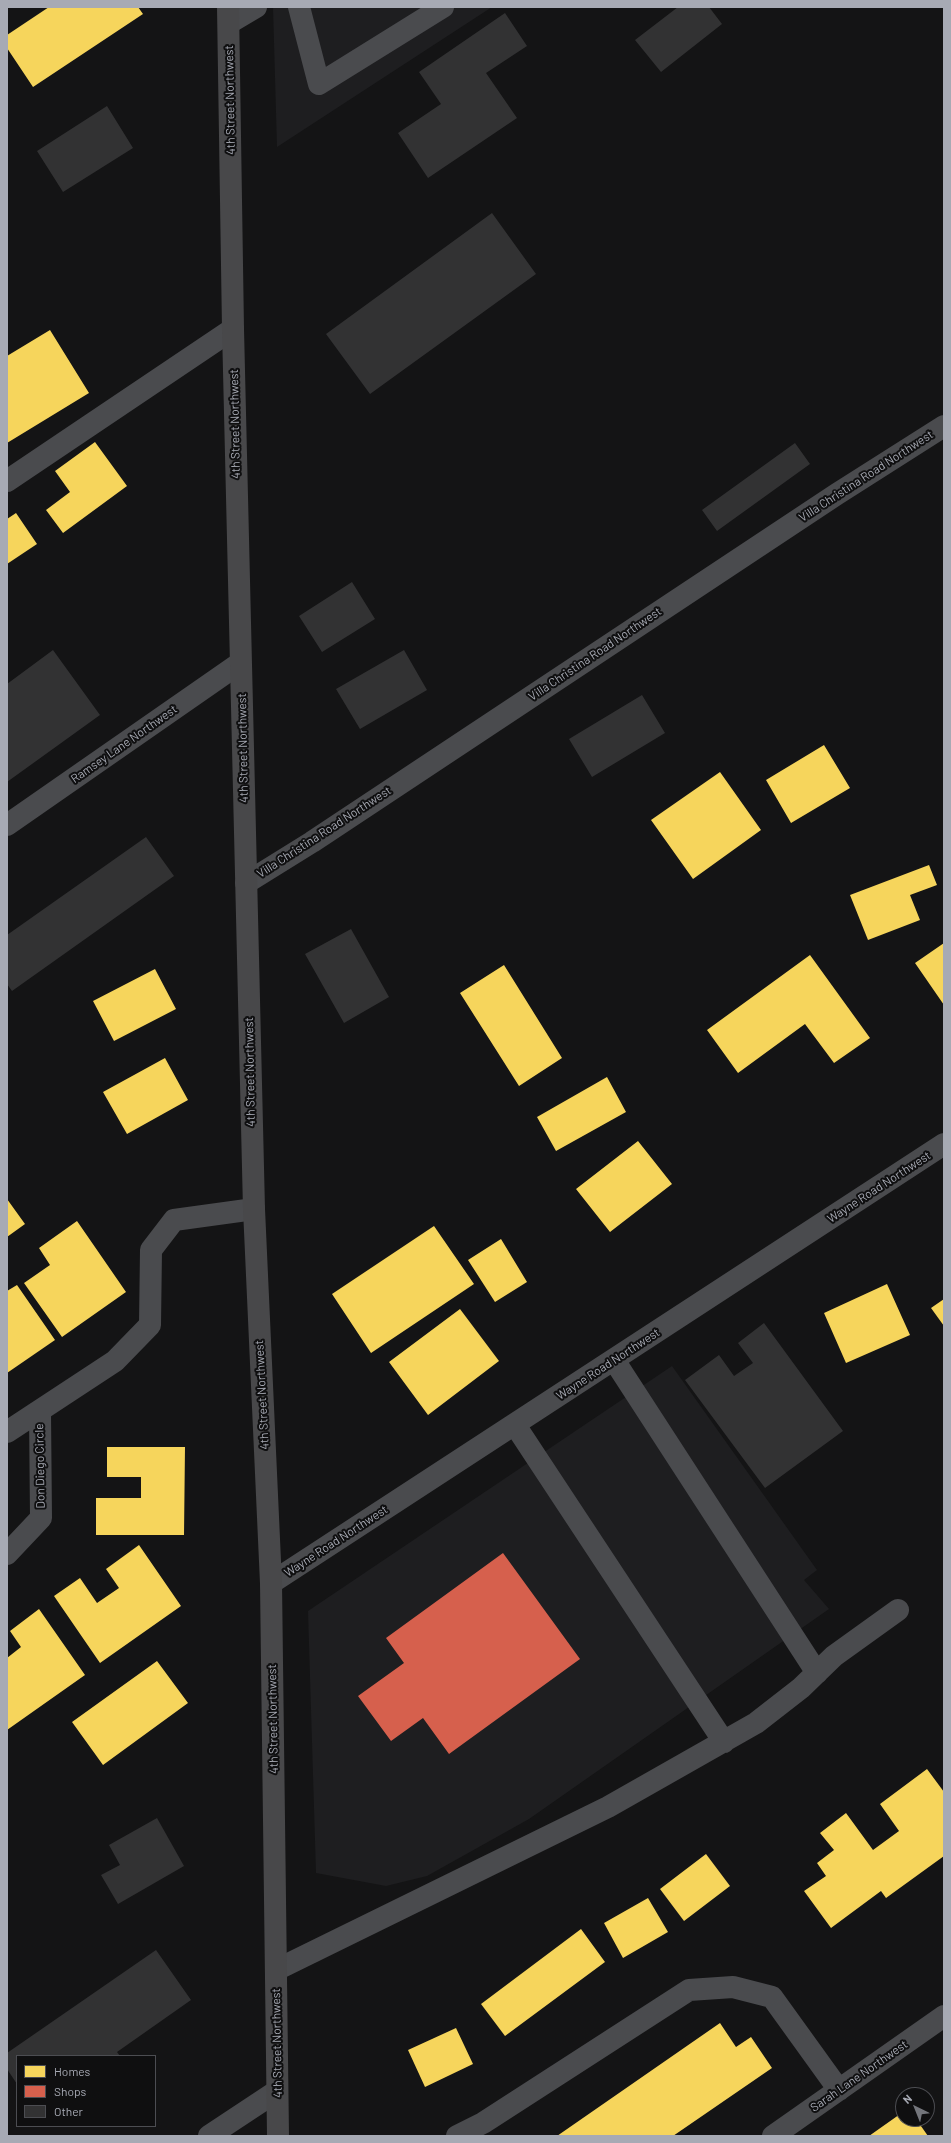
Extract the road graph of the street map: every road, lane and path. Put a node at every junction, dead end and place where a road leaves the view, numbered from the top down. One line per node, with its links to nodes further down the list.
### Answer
1 (256, 7): 4 (street)
2 (300, 7): 3 (street)
3 (443, 7)
4 (228, 15): 5 (main road, 4th Street Northwest)
5 (233, 329): 7 (street); 8 (main road, 4th Street Northwest)
6 (944, 426): 10 (street, Villa Christina Road Northwest)
7 (7, 481)
8 (240, 663): 9 (street, Ramsey Lane Northwest); 10 (main road, 4th Street Northwest)
9 (7, 824)
10 (246, 883): 12 (main road, 4th Street Northwest)
11 (944, 1144): 13 (street, Wayne Road Northwest)
12 (254, 1209): 14 (street, Don Diego Circle); 18 (main road, 4th Street Northwest)
13 (614, 1360): 15 (street, Wayne Road Northwest); 20 (street)
14 (40, 1412): 16 (street, Don Diego Circle); 17 (street, Don Diego Circle)
15 (515, 1425): 18 (street, Wayne Road Northwest); 21 (street)
16 (7, 1432)
17 (7, 1554)
18 (271, 1583): 22 (main road, 4th Street Northwest)
19 (898, 1610): 20 (street)
20 (817, 1672): 21 (street)
21 (724, 1742): 22 (street)
22 (276, 1970): 25 (main road, 4th Street Northwest)
23 (944, 2016): 24 (street, Sarah Lane Northwest)
24 (839, 2090): 28 (street); 29 (street, Sarah Lane Northwest)
25 (277, 2091): 26 (street); 27 (main road, 4th Street Northwest)
26 (209, 2136)
27 (278, 2136)
28 (457, 2136)
29 (773, 2136)

